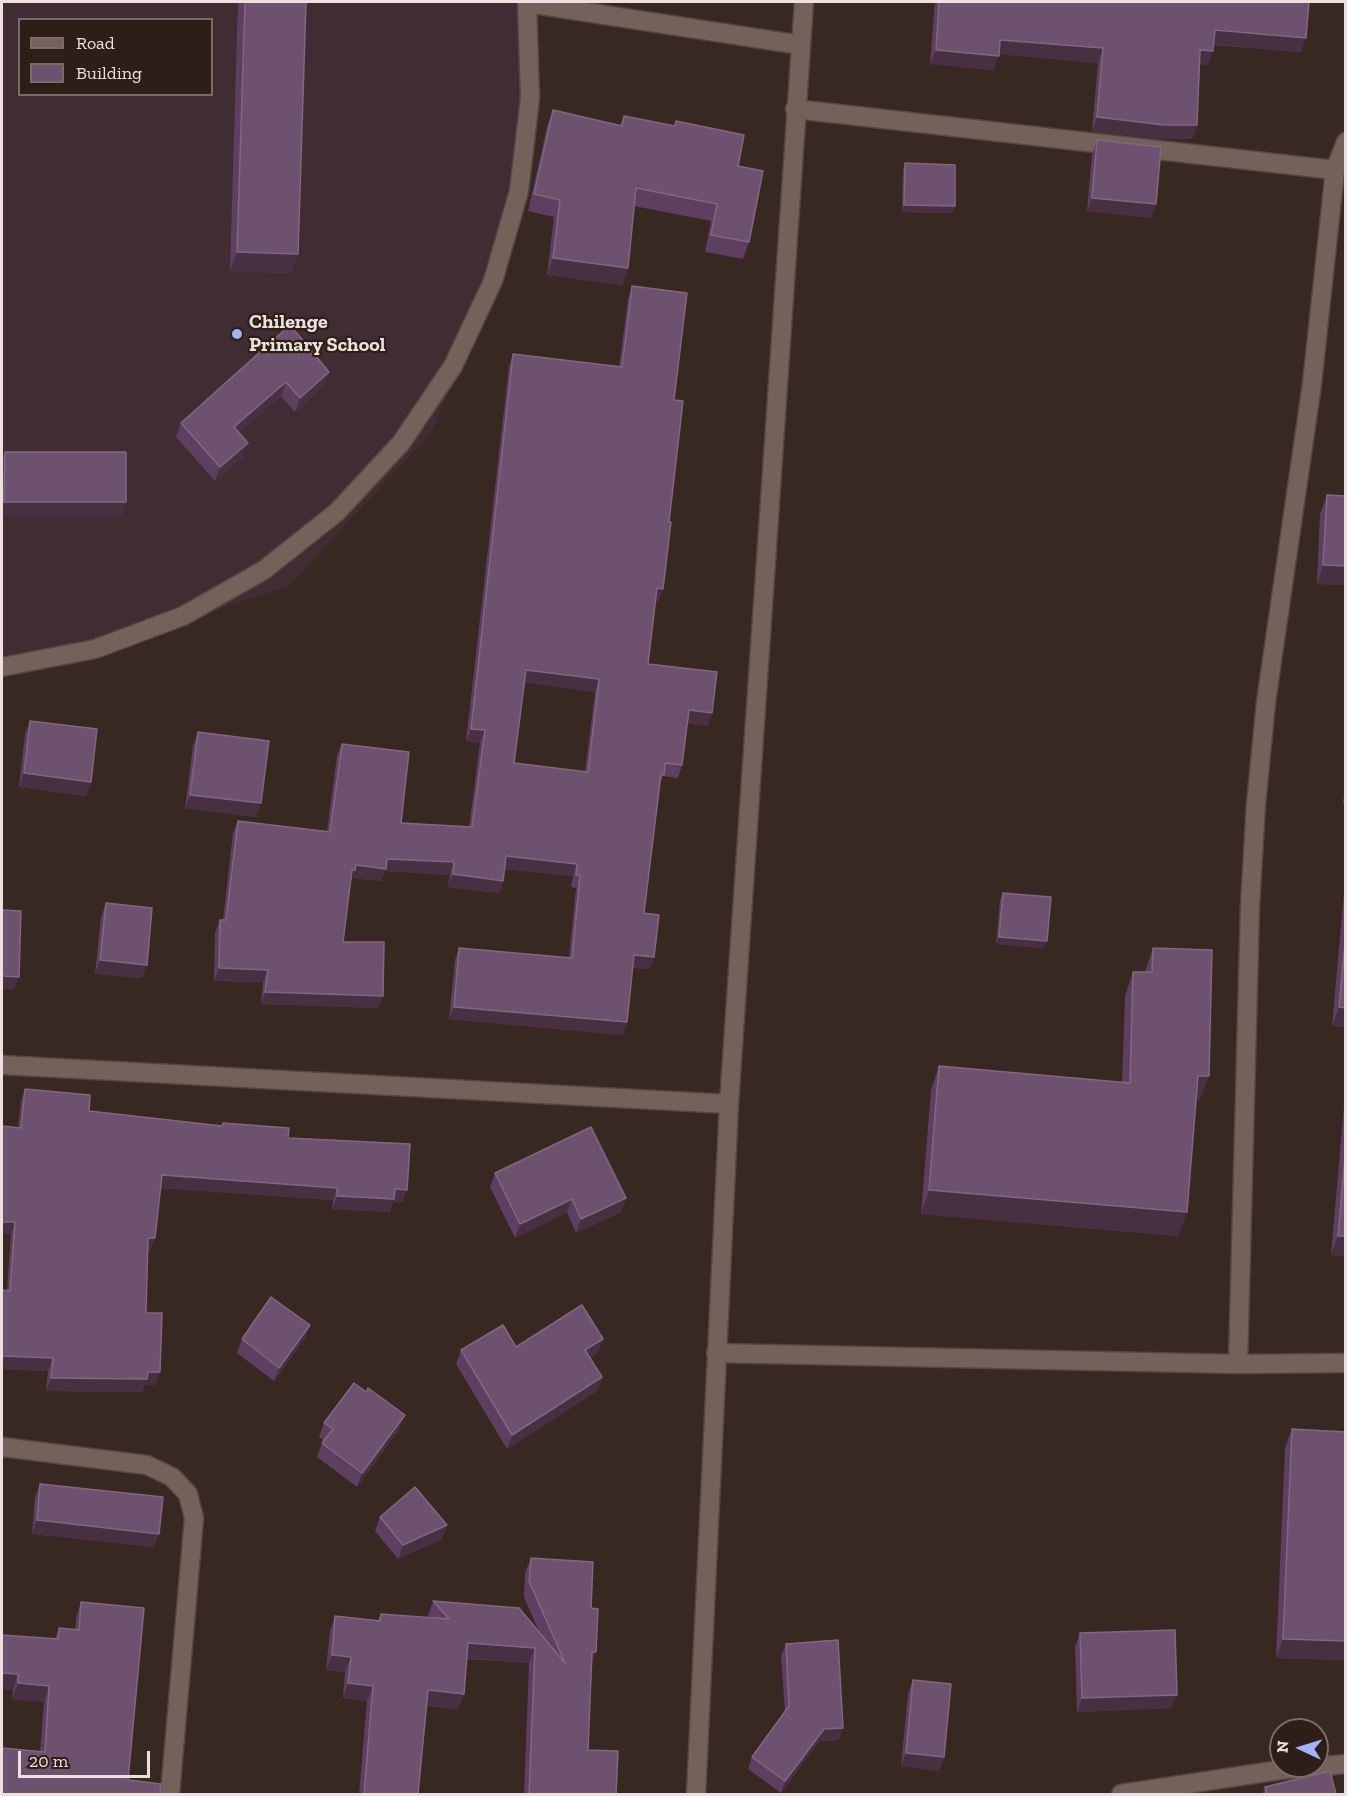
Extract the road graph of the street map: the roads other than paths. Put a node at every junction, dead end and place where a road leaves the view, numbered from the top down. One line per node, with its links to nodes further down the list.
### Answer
1 (527, 2): 3 (street); 7 (street)
2 (804, 2): 3 (street)
3 (801, 45): 4 (street)
4 (795, 109): 6 (street); 9 (street)
5 (1346, 142): 6 (street)
6 (1335, 170): 12 (street)
7 (2, 667)
8 (2, 1065): 9 (street)
9 (729, 1104): 10 (street)
10 (716, 1353): 12 (street); 16 (street)
11 (1346, 1363): 12 (street)
12 (1238, 1364)
13 (2, 1447): 15 (street)
14 (1346, 1764): 17 (street)
15 (170, 1794)
16 (696, 1794)
17 (1121, 1794)

